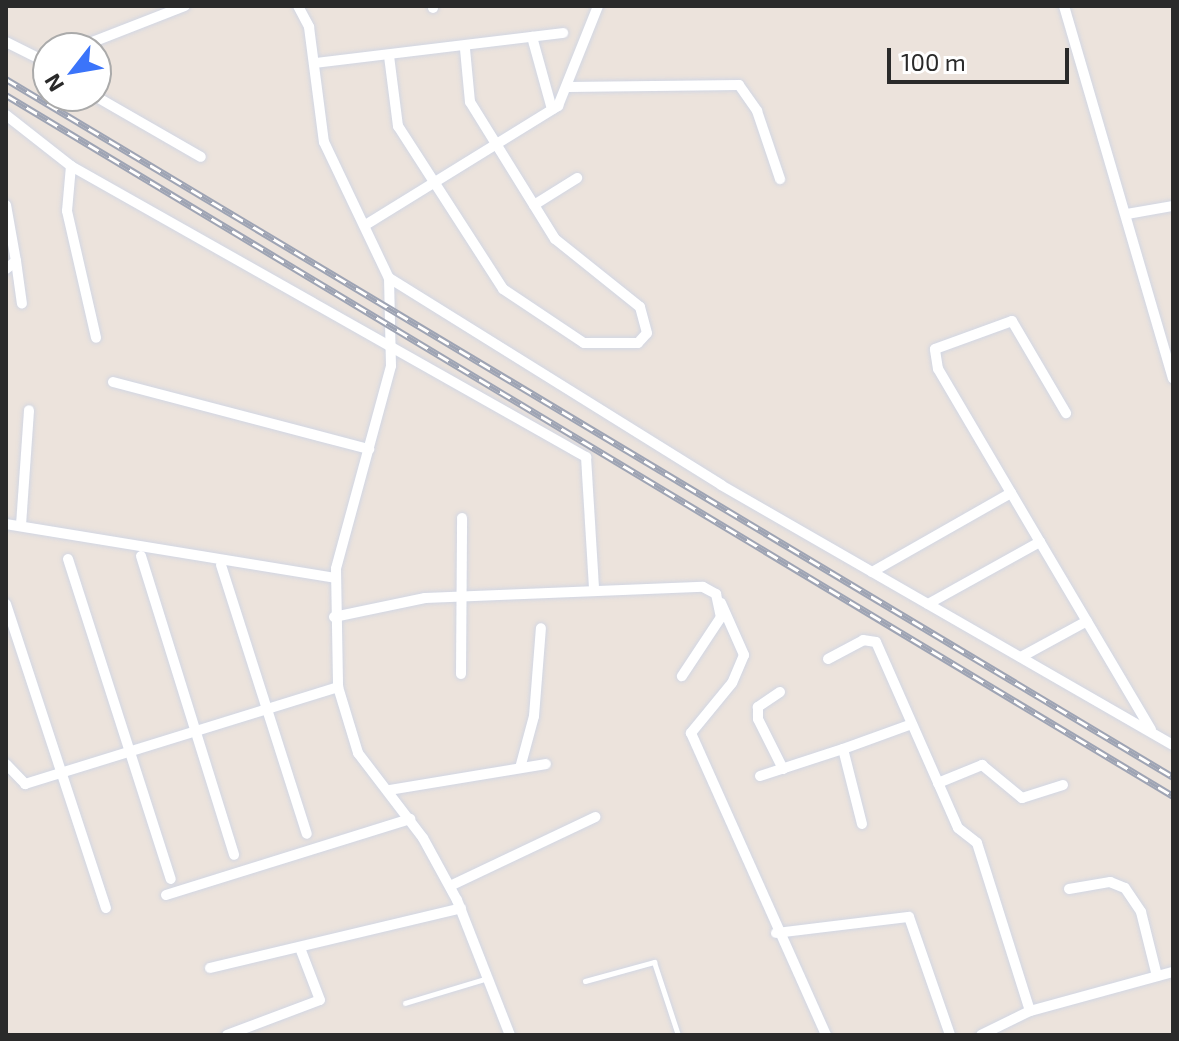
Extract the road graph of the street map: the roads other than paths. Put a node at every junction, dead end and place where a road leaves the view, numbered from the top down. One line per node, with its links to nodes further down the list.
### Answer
1 (185, 6): 6 (street)
2 (298, 6): 12 (street)
3 (598, 6): 13 (street)
4 (1064, 6): 26 (street)
5 (563, 33): 7 (street)
6 (112, 34)
7 (532, 37): 9 (street); 15 (street)
8 (6, 42): 10 (street)
9 (465, 49): 11 (street); 17 (street)
10 (32, 53)
11 (389, 56): 12 (street); 22 (street)
12 (315, 63): 27 (street)
13 (568, 87): 15 (street); 21 (street)
14 (112, 106): 18 (street)
15 (552, 109): 17 (street)
16 (6, 115): 19 (street)
17 (496, 144): 22 (street); 24 (street)
18 (201, 157)
19 (71, 166): 34 (street); 35 (street)
20 (577, 178): 24 (street)
21 (780, 179)
22 (432, 184): 24 (street); 27 (street)
23 (6, 205): 28 (street)
24 (534, 205)
25 (1173, 206): 26 (street)
26 (1127, 214): 36 (street)
27 (367, 224): 30 (street)
28 (16, 261): 29 (street); 32 (street)
29 (6, 269)
30 (389, 278): 35 (street); 49 (street)
31 (6, 287): 32 (street)
32 (19, 292): 33 (street)
33 (22, 304)
34 (96, 338)
35 (391, 351): 40 (street); 51 (street)
36 (1173, 378)
37 (113, 382): 40 (street)
38 (29, 410): 44 (street)
39 (1066, 413): 41 (street)
40 (369, 449): 50 (street)
41 (1011, 493): 45 (street); 49 (street)
42 (462, 518): 52 (street)
43 (6, 524): 44 (street)
44 (21, 525): 50 (street)
45 (1040, 542): 55 (street); 57 (street)
46 (141, 556): 67 (street)
47 (68, 559): 71 (street)
48 (221, 565): 65 (street)
49 (872, 572): 55 (street)
50 (335, 578): 56 (street)
51 (594, 588): 52 (street); 53 (street)
52 (458, 598): 56 (street); 61 (street)
53 (721, 603): 62 (street); 92 (street)
54 (6, 604): 76 (street)
55 (928, 604): 59 (street)
56 (334, 617): 63 (street)
57 (1087, 621): 59 (street); 68 (street)
58 (541, 628): 74 (street)
59 (1021, 657): 68 (street)
60 (828, 659): 66 (street)
61 (461, 674)
62 (682, 676)
63 (338, 687): 65 (street); 80 (street)
64 (780, 692): 75 (street)
65 (267, 710): 67 (street); 84 (street)
66 (912, 724): 70 (street); 78 (street)
67 (195, 732): 71 (street); 85 (street)
68 (1152, 733): 69 (street)
69 (1173, 745)
70 (843, 749): 75 (street); 83 (street)
71 (130, 752): 76 (street); 86 (street)
72 (6, 764): 76 (street)
73 (546, 764): 74 (street)
74 (520, 768): 80 (street)
75 (783, 769): 77 (street)
76 (60, 773): 90 (street)
77 (760, 776)
78 (938, 783): 79 (street); 100 (street)
79 (1063, 785)
80 (389, 790): 82 (street)
81 (595, 817): 87 (street)
82 (410, 819): 87 (street); 89 (street)
83 (862, 824)
84 (307, 834)
85 (234, 855)
86 (171, 879)
87 (450, 886): 91 (street)
88 (1069, 889): 96 (street)
89 (166, 895)
90 (106, 908)
91 (461, 908): 93 (street); 97 (street)
92 (776, 933): 104 (street); 105 (street)
93 (300, 948): 94 (street); 101 (street)
94 (210, 968)
95 (1173, 972): 96 (street)
96 (1157, 976): 100 (street)
97 (491, 977): 99 (lane); 102 (street)
98 (585, 981): 103 (lane)
99 (405, 1003)
100 (1030, 1011): 106 (street)
101 (227, 1035)
102 (510, 1035)
103 (678, 1035)
104 (826, 1035)
105 (950, 1035)
106 (981, 1035)

